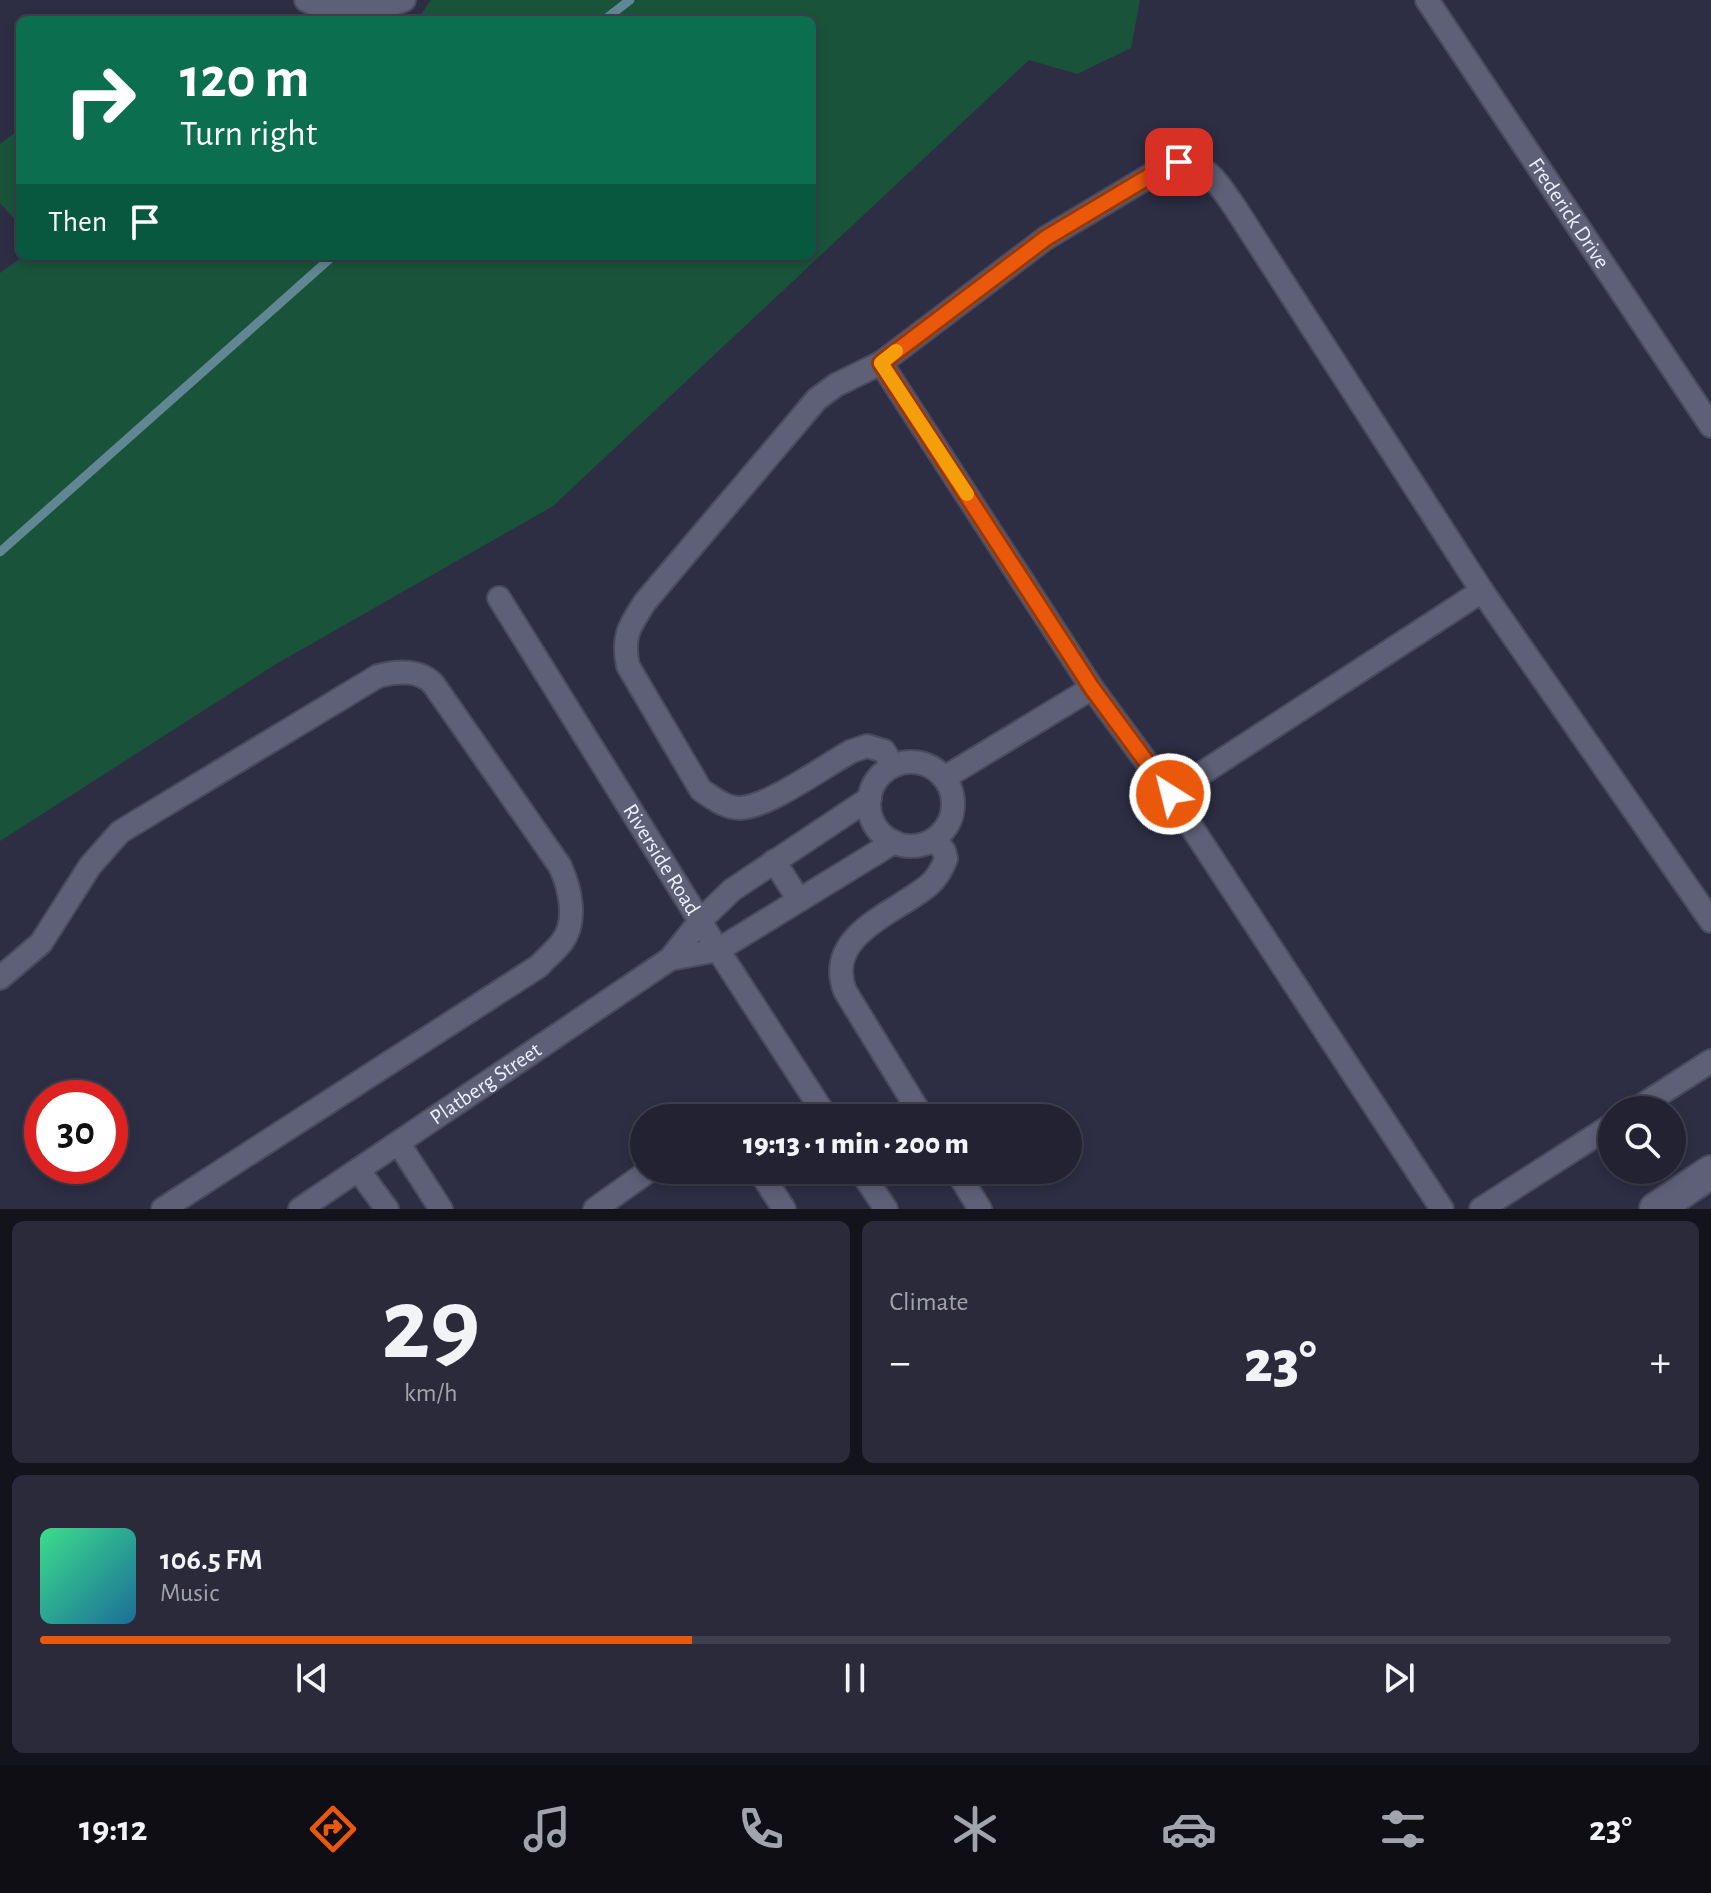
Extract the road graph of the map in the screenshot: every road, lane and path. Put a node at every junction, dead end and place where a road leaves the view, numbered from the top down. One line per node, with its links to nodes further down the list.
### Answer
1 (306, 0): 2 (street)
2 (404, 0)
3 (1427, 0): 5 (street, Frederick Drive)
4 (881, 363): 6 (street); 8 (street); 9 (street)
5 (1711, 426)
6 (1482, 591): 11 (street); 18 (street)
7 (499, 598): 17 (street, Riverside Road)
8 (1092, 688): 10 (street); 11 (street)
9 (893, 766): 10 (street); 12 (street)
10 (944, 778): 13 (street)
11 (1170, 794): 43 (street)
12 (870, 798): 14 (street); 15 (street, Platberg Street)
13 (935, 839): 14 (street); 25 (street)
14 (894, 842): 16 (street)
15 (774, 861): 16 (street); 17 (street, Platberg Street)
16 (799, 900): 19 (street)
17 (700, 921): 19 (street, Riverside Road); 20 (street, Platberg Street)
18 (1711, 921)
19 (718, 950): 20 (street, Platberg Street); 24 (street, Riverside Road)
20 (670, 959): 27 (street, Platberg Street)
21 (0, 978): 35 (street)
22 (1711, 1061): 23 (street)
23 (1657, 1096)
24 (818, 1104)
25 (914, 1104)
26 (1598, 1134): 44 (street)
27 (399, 1144): 28 (street, Platberg Street); 38 (street)
28 (359, 1171): 36 (street, Platberg Street); 37 (street)
29 (1711, 1172): 45 (street)
30 (630, 1184): 39 (street)
31 (768, 1184): 40 (street)
32 (869, 1184): 41 (street)
33 (965, 1184): 42 (street)
34 (1711, 1194): 46 (street)
35 (163, 1209)
36 (300, 1209)
37 (387, 1209)
38 (441, 1209)
39 (595, 1209)
40 (784, 1209)
41 (886, 1209)
42 (980, 1209)
43 (1442, 1209)
44 (1481, 1209)
45 (1656, 1209)
46 (1688, 1209)

